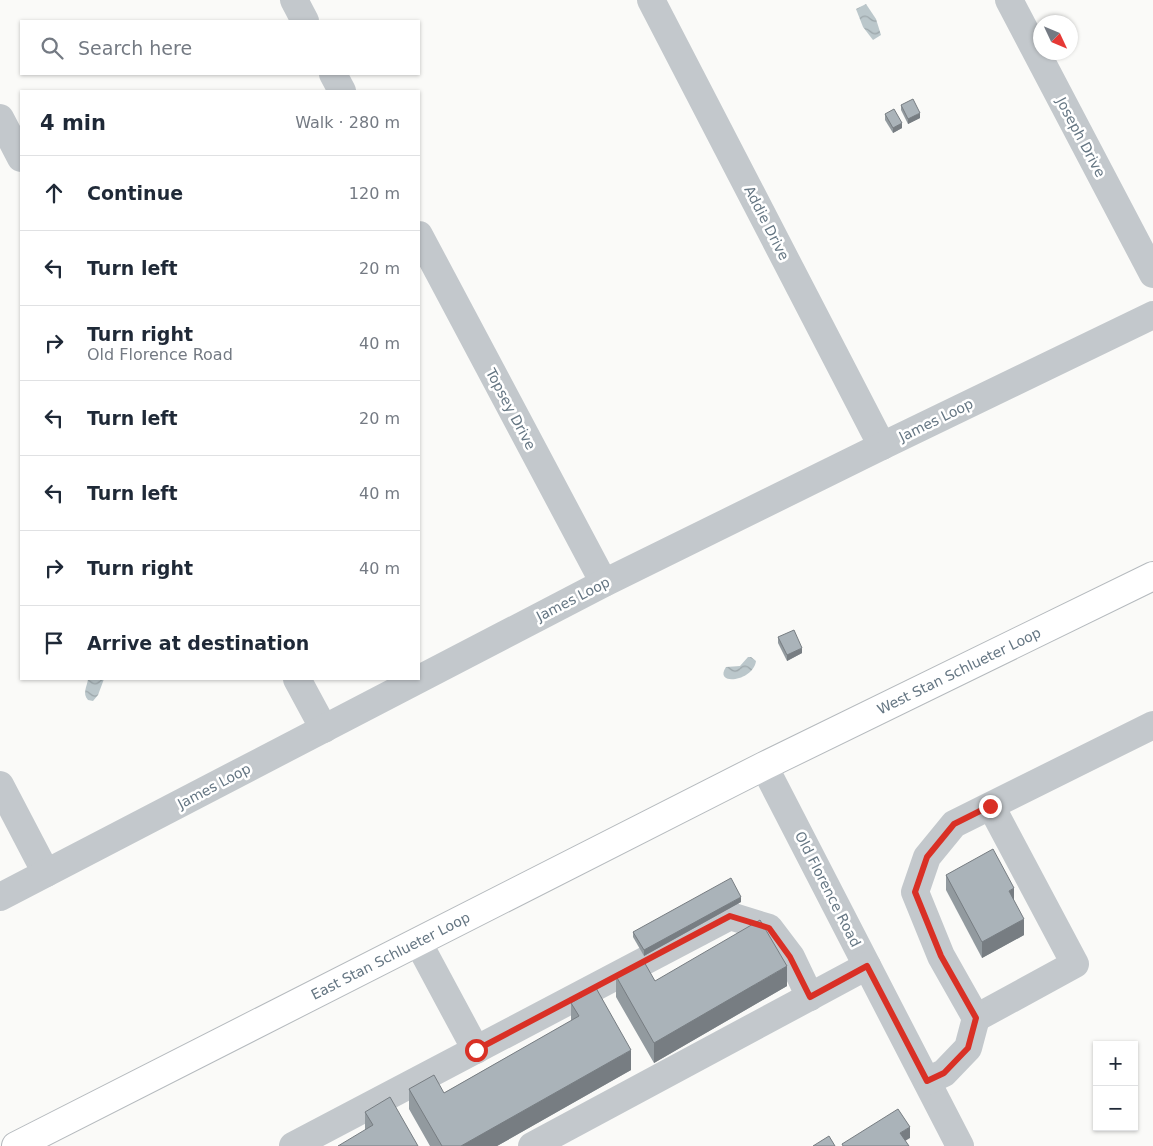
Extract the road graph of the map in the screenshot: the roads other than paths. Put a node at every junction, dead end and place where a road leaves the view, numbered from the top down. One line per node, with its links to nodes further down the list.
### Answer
1 (294, 0): 4 (street)
2 (651, 0): 12 (street, Addie Drive)
3 (1009, 0): 10 (street, Joseph Drive)
4 (304, 20)
5 (334, 75): 6 (street)
6 (341, 90)
7 (0, 118): 8 (street)
8 (20, 156)
9 (420, 237): 14 (street, Topsey Drive)
10 (1153, 274)
11 (1153, 316): 12 (street, James Loop)
12 (882, 446): 14 (street, James Loop)
13 (1153, 576): 20 (main road, West Stan Schlueter Loop)
14 (604, 583): 15 (street, James Loop)
15 (420, 678)
16 (298, 680): 19 (street)
17 (417, 680): 19 (street, James Loop)
18 (1153, 725): 22 (street)
19 (324, 728): 23 (street, James Loop)
20 (764, 766): 25 (main road, East Stan Schlueter Loop); 26 (street, Old Florence Road)
21 (0, 785): 23 (street)
22 (990, 806): 28 (street); 28 (street)
23 (46, 873): 24 (street, James Loop)
24 (0, 897)
25 (418, 942): 29 (street); 31 (main road, East Stan Schlueter Loop)
26 (867, 966): 27 (street); 30 (street, Old Florence Road)
27 (810, 997): 29 (street); 33 (street)
28 (976, 1018): 30 (street)
29 (476, 1050): 32 (street)
30 (927, 1081): 34 (street, Old Florence Road)
31 (16, 1146)
32 (293, 1146)
33 (532, 1146)
34 (960, 1146)

